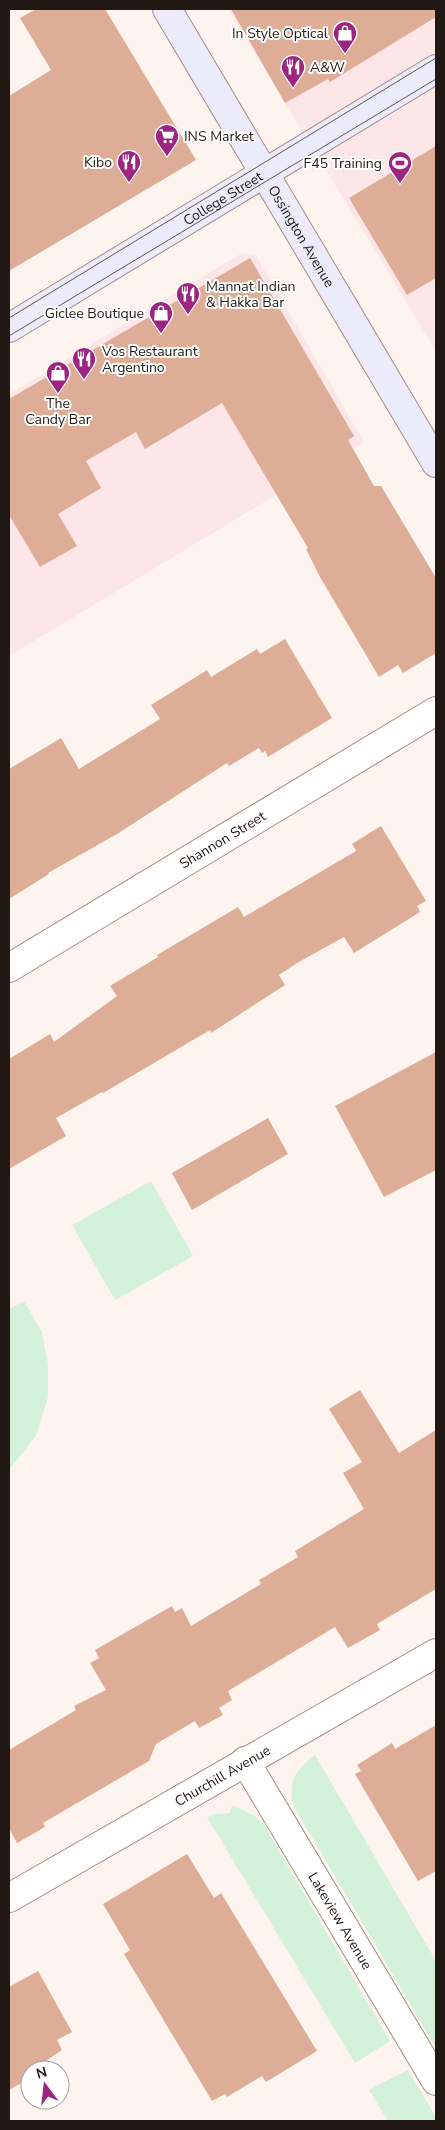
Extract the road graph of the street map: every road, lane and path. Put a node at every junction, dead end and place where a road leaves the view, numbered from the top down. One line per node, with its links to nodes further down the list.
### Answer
1 (167, 9): 3 (street, Ossington Avenue)
2 (436, 69): 3 (street, College Street)
3 (264, 172): 4 (street, College Street); 5 (street, Ossington Avenue)
4 (9, 328)
5 (436, 463)
6 (436, 711): 7 (street, Shannon Street)
7 (9, 968)
8 (436, 1653): 9 (street, Churchill Avenue)
9 (245, 1761): 10 (street, Churchill Avenue); 11 (street, Lakeview Avenue)
10 (9, 1898)
11 (436, 2081)

